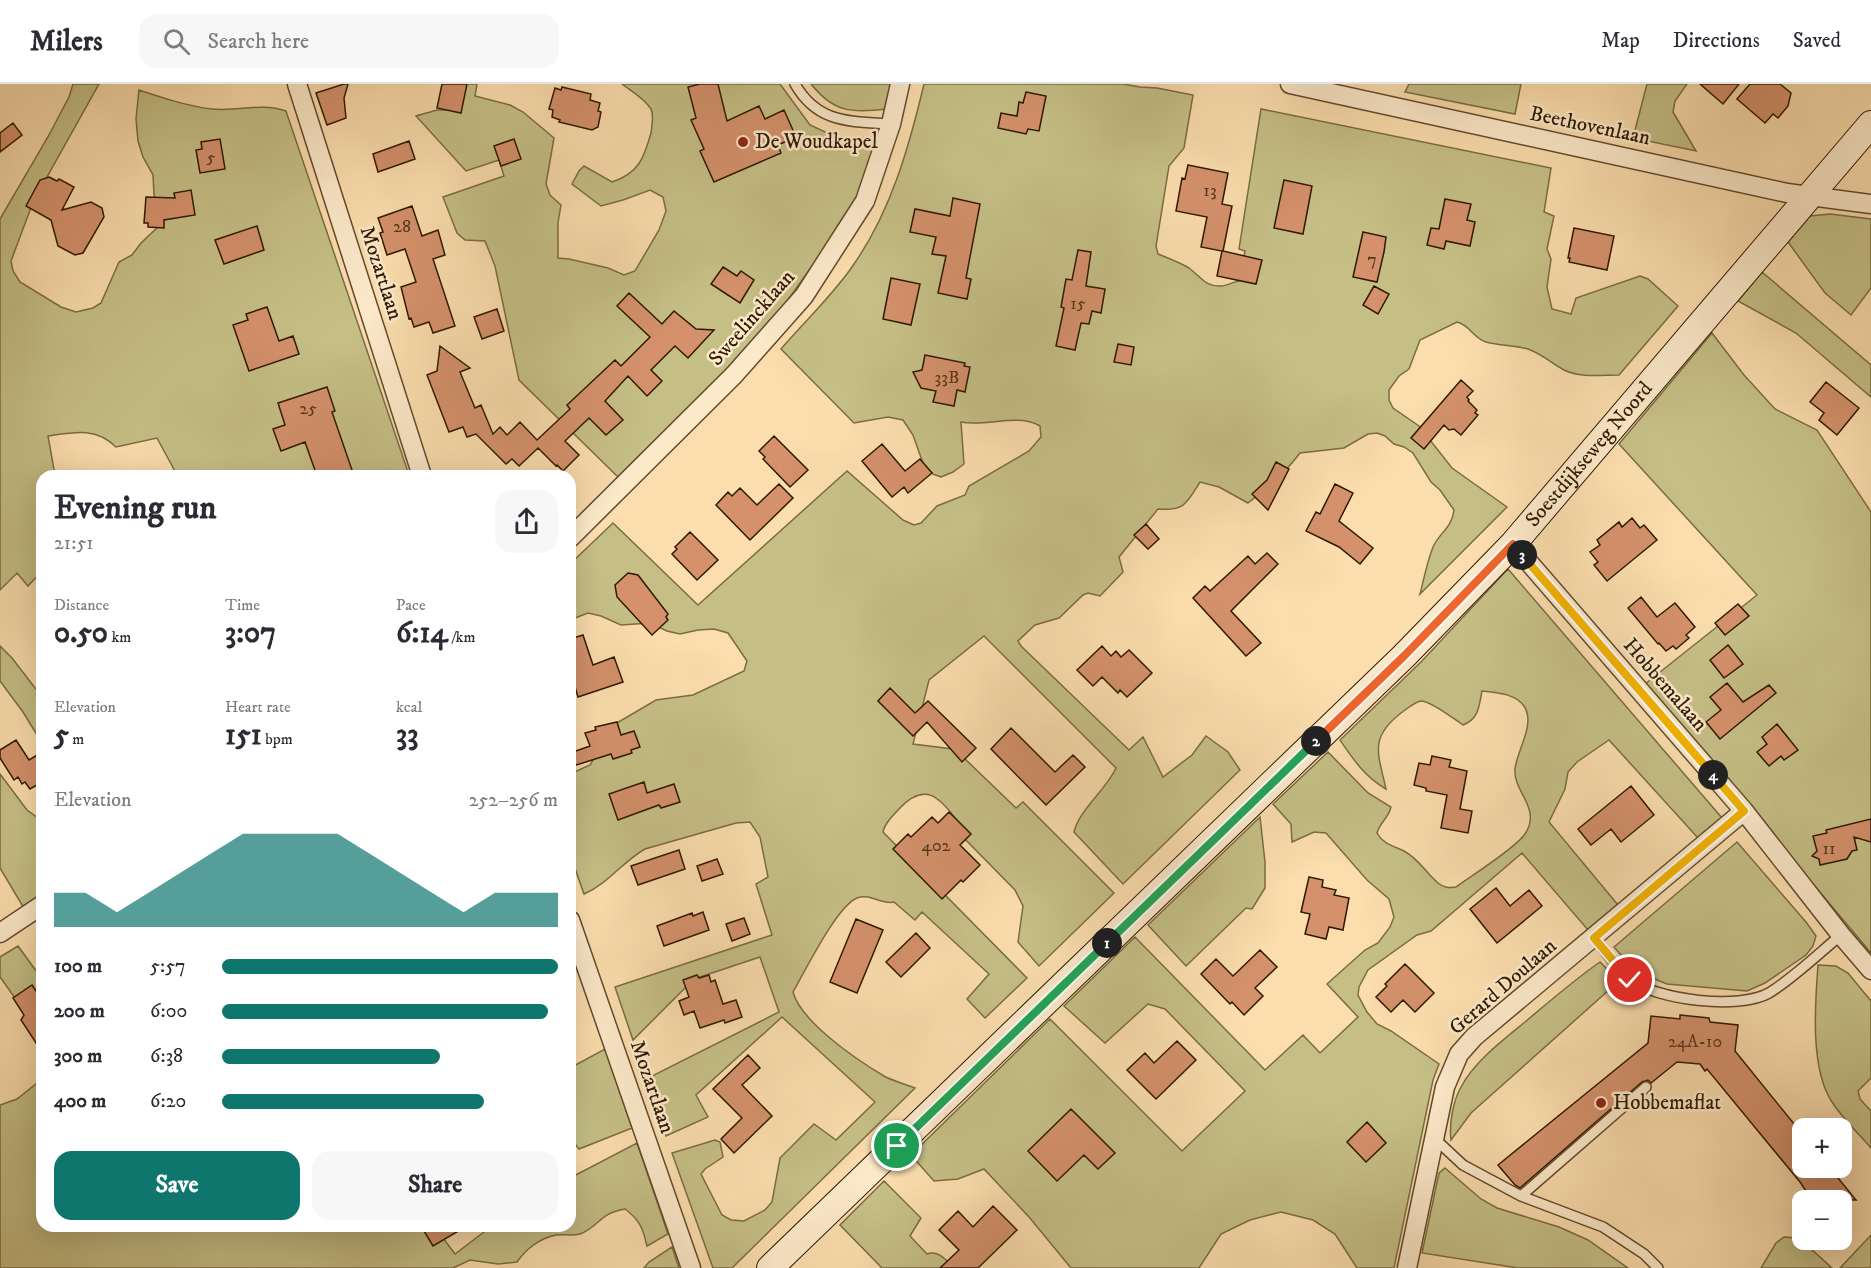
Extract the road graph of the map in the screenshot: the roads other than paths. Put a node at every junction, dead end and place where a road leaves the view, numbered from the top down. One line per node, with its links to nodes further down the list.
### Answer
1 (297, 84): 9 (street, Mozartlaan)
2 (795, 84): 5 (lane)
3 (900, 84): 5 (street, Sweelincklaan)
4 (1290, 84): 7 (street, Beethovenlaan)
5 (891, 123): 10 (street, Sweelincklaan)
6 (1871, 124): 7 (main road, Soestdijkseweg Noord)
7 (1810, 196): 8 (street, Beethovenlaan); 11 (main road, Soestdijkseweg Noord)
8 (1871, 204)
9 (420, 470)
10 (576, 532)
11 (1513, 544): 12 (street, Hobbemalaan); 23 (main road, Soestdijkseweg Noord)
12 (1744, 811): 15 (street, Hobbemalaan); 17 (street, Gerard Doulaan)
13 (36, 909): 14 (street)
14 (0, 933)
15 (1841, 935): 17 (lane); 18 (street, Hobbemalaan)
16 (576, 938): 22 (street, Mozartlaan)
17 (1594, 938): 20 (street, Gerard Doulaan)
18 (1871, 970)
19 (1647, 1087): 21 (lane)
20 (1434, 1138): 21 (lane); 24 (street, Gerard Doulaan)
21 (1521, 1196): 25 (lane)
22 (691, 1268)
23 (770, 1268)
24 (1407, 1268)
25 (1658, 1268)

